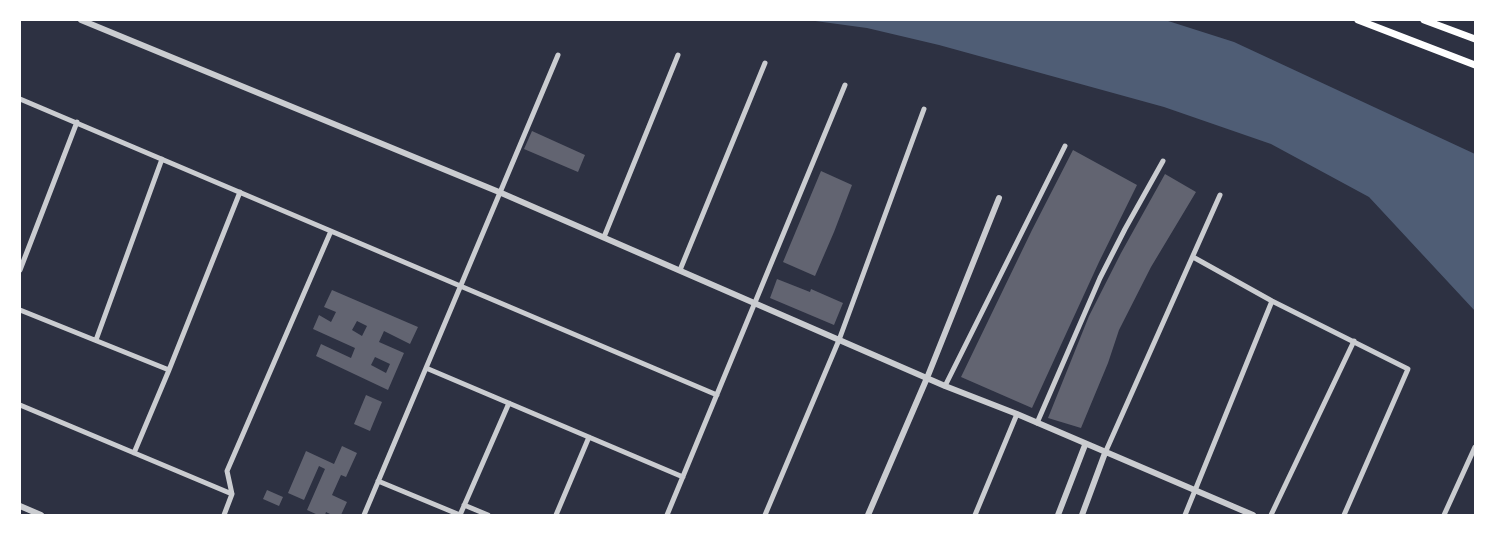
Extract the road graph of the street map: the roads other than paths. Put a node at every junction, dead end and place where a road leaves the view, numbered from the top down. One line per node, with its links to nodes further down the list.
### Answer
1 (81, 20): 17 (street)
2 (1358, 20): 8 (main road)
3 (1424, 20): 4 (main road)
4 (1475, 39)
5 (678, 55): 21 (street)
6 (558, 56): 17 (street)
7 (765, 62): 24 (street)
8 (1475, 65)
9 (845, 85): 27 (street)
10 (20, 98): 12 (street)
11 (924, 109): 30 (street)
12 (77, 122): 14 (street); 23 (street)
13 (1065, 146): 35 (street)
14 (162, 159): 16 (street); 29 (street)
15 (1163, 161): 40 (street)
16 (240, 192): 20 (street); 33 (street)
17 (499, 192): 21 (street); 25 (street)
18 (1220, 195): 22 (street)
19 (999, 198): 34 (street)
20 (331, 231): 25 (street); 49 (street)
21 (604, 237): 24 (street)
22 (1193, 257): 26 (street); 45 (street)
23 (20, 270)
24 (680, 270): 27 (street)
25 (461, 286): 32 (street); 36 (street)
26 (1272, 301): 31 (street); 48 (street)
27 (755, 303): 30 (street); 36 (street)
28 (20, 310): 29 (street)
29 (96, 340): 33 (street)
30 (839, 340): 34 (street); 59 (street)
31 (1354, 341): 66 (street); 67 (street)
32 (426, 368): 37 (street); 47 (street)
33 (169, 370): 44 (street)
34 (928, 378): 35 (street); 60 (street)
35 (945, 386): 39 (street)
36 (717, 395): 46 (street)
37 (509, 403): 41 (street); 50 (street)
38 (20, 405): 44 (street)
39 (1017, 414): 40 (street); 61 (street)
40 (1037, 423): 42 (street)
41 (589, 437): 46 (street); 57 (street)
42 (1085, 445): 45 (street); 62 (street)
43 (1475, 448): 68 (street)
44 (134, 453): 49 (street)
45 (1105, 453): 48 (street); 63 (street)
46 (683, 477): 58 (street)
47 (378, 481): 54 (street); 55 (street)
48 (1194, 490): 64 (street); 65 (street)
49 (232, 494): 53 (street)
50 (464, 505): 55 (street); 56 (street)
51 (20, 506): 52 (street)
52 (41, 515)
53 (224, 515)
54 (364, 515)
55 (460, 515)
56 (488, 515)
57 (556, 515)
58 (667, 515)
59 (765, 515)
60 (868, 515)
61 (975, 515)
62 (1058, 515)
63 (1082, 515)
64 (1185, 515)
65 (1253, 515)
66 (1271, 515)
67 (1344, 515)
68 (1444, 515)

